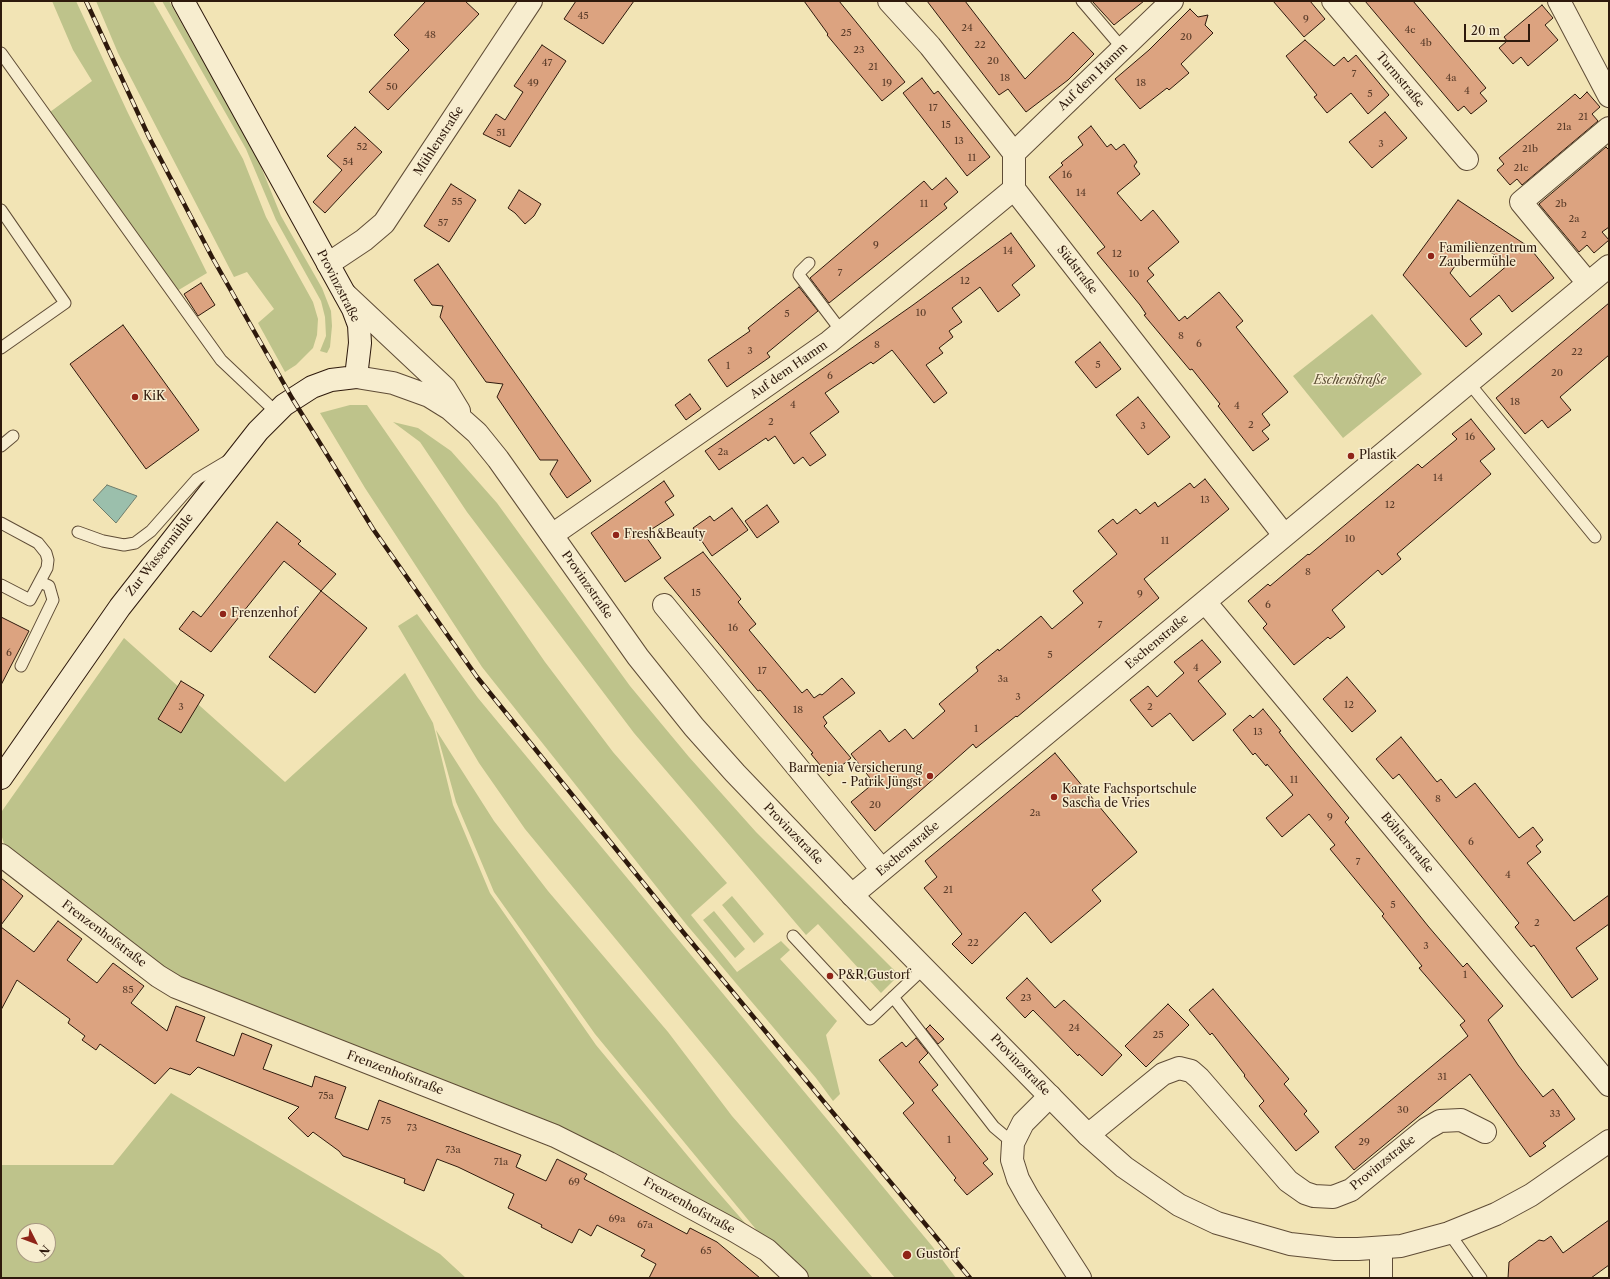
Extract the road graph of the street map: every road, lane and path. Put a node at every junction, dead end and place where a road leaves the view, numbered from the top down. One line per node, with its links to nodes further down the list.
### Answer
1 (183, 1): 16 (street, Provinzstraße)
2 (531, 1): 16 (street, Mühlenstraße)
3 (889, 1): 12 (street)
4 (1082, 1): 8 (lane)
5 (1172, 1): 8 (street, Auf dem Hamm)
6 (1333, 1): 13 (street, Turmstraße)
7 (1559, 1): 10 (street)
8 (1123, 49): 12 (street, Auf dem Hamm)
9 (1, 53): 25 (lane)
10 (1609, 96)
11 (1609, 128): 19 (street)
12 (1014, 153): 14 (street)
13 (1467, 159)
14 (1014, 189): 21 (street, Auf dem Hamm); 32 (street, Südstraße)
15 (1, 210): 22 (lane)
16 (328, 264): 20 (street, Provinzstraße)
17 (809, 264): 21 (lane)
18 (1609, 266): 19 (street, Eschenstraße)
19 (1588, 283): 24 (street, Eschenstraße)
20 (344, 294): 23 (street, Provinzstraße); 26 (street)
21 (842, 332): 33 (street, Auf dem Hamm)
22 (1, 348)
23 (356, 377): 25 (street, Zur Wassermühle); 26 (street, Provinzstraße)
24 (1469, 383): 32 (street, Eschenstraße); 34 (lane)
25 (276, 412): 29 (street, Zur Wassermühle)
26 (469, 425): 33 (street, Provinzstraße)
27 (13, 436): 28 (lane)
28 (1, 446)
29 (238, 455): 31 (lane); 40 (street, Zur Wassermühle)
30 (1, 523): 35 (lane)
31 (78, 532)
32 (1284, 535): 37 (street, Eschenstraße)
33 (552, 536): 43 (street, Provinzstraße)
34 (1595, 536)
35 (40, 582): 36 (lane); 39 (lane)
36 (1, 585)
37 (1205, 602): 42 (street, Eschenstraße); 47 (street, Böhlerstraße)
38 (664, 605): 42 (street)
39 (21, 666)
40 (1, 778)
41 (1, 855): 55 (street, Frenzenhofstraße)
42 (882, 870): 43 (street, Eschenstraße)
43 (852, 895): 45 (street, Provinzstraße)
44 (793, 936): 46 (lane)
45 (924, 968): 46 (lane); 48 (street, Provinzstraße)
46 (893, 997): 52 (lane)
47 (1609, 1085)
48 (1050, 1096): 50 (street, Provinzstraße); 52 (street)
49 (1485, 1132): 50 (street, Provinzstraße)
50 (1088, 1135): 54 (street, Provinzstraße)
51 (1609, 1141): 53 (street, Provinzstraße)
52 (1013, 1143): 56 (street)
53 (1449, 1234): 54 (street, Provinzstraße); 58 (lane)
54 (1381, 1248): 57 (street)
55 (797, 1278)
56 (1080, 1278)
57 (1381, 1278)
58 (1481, 1278)

